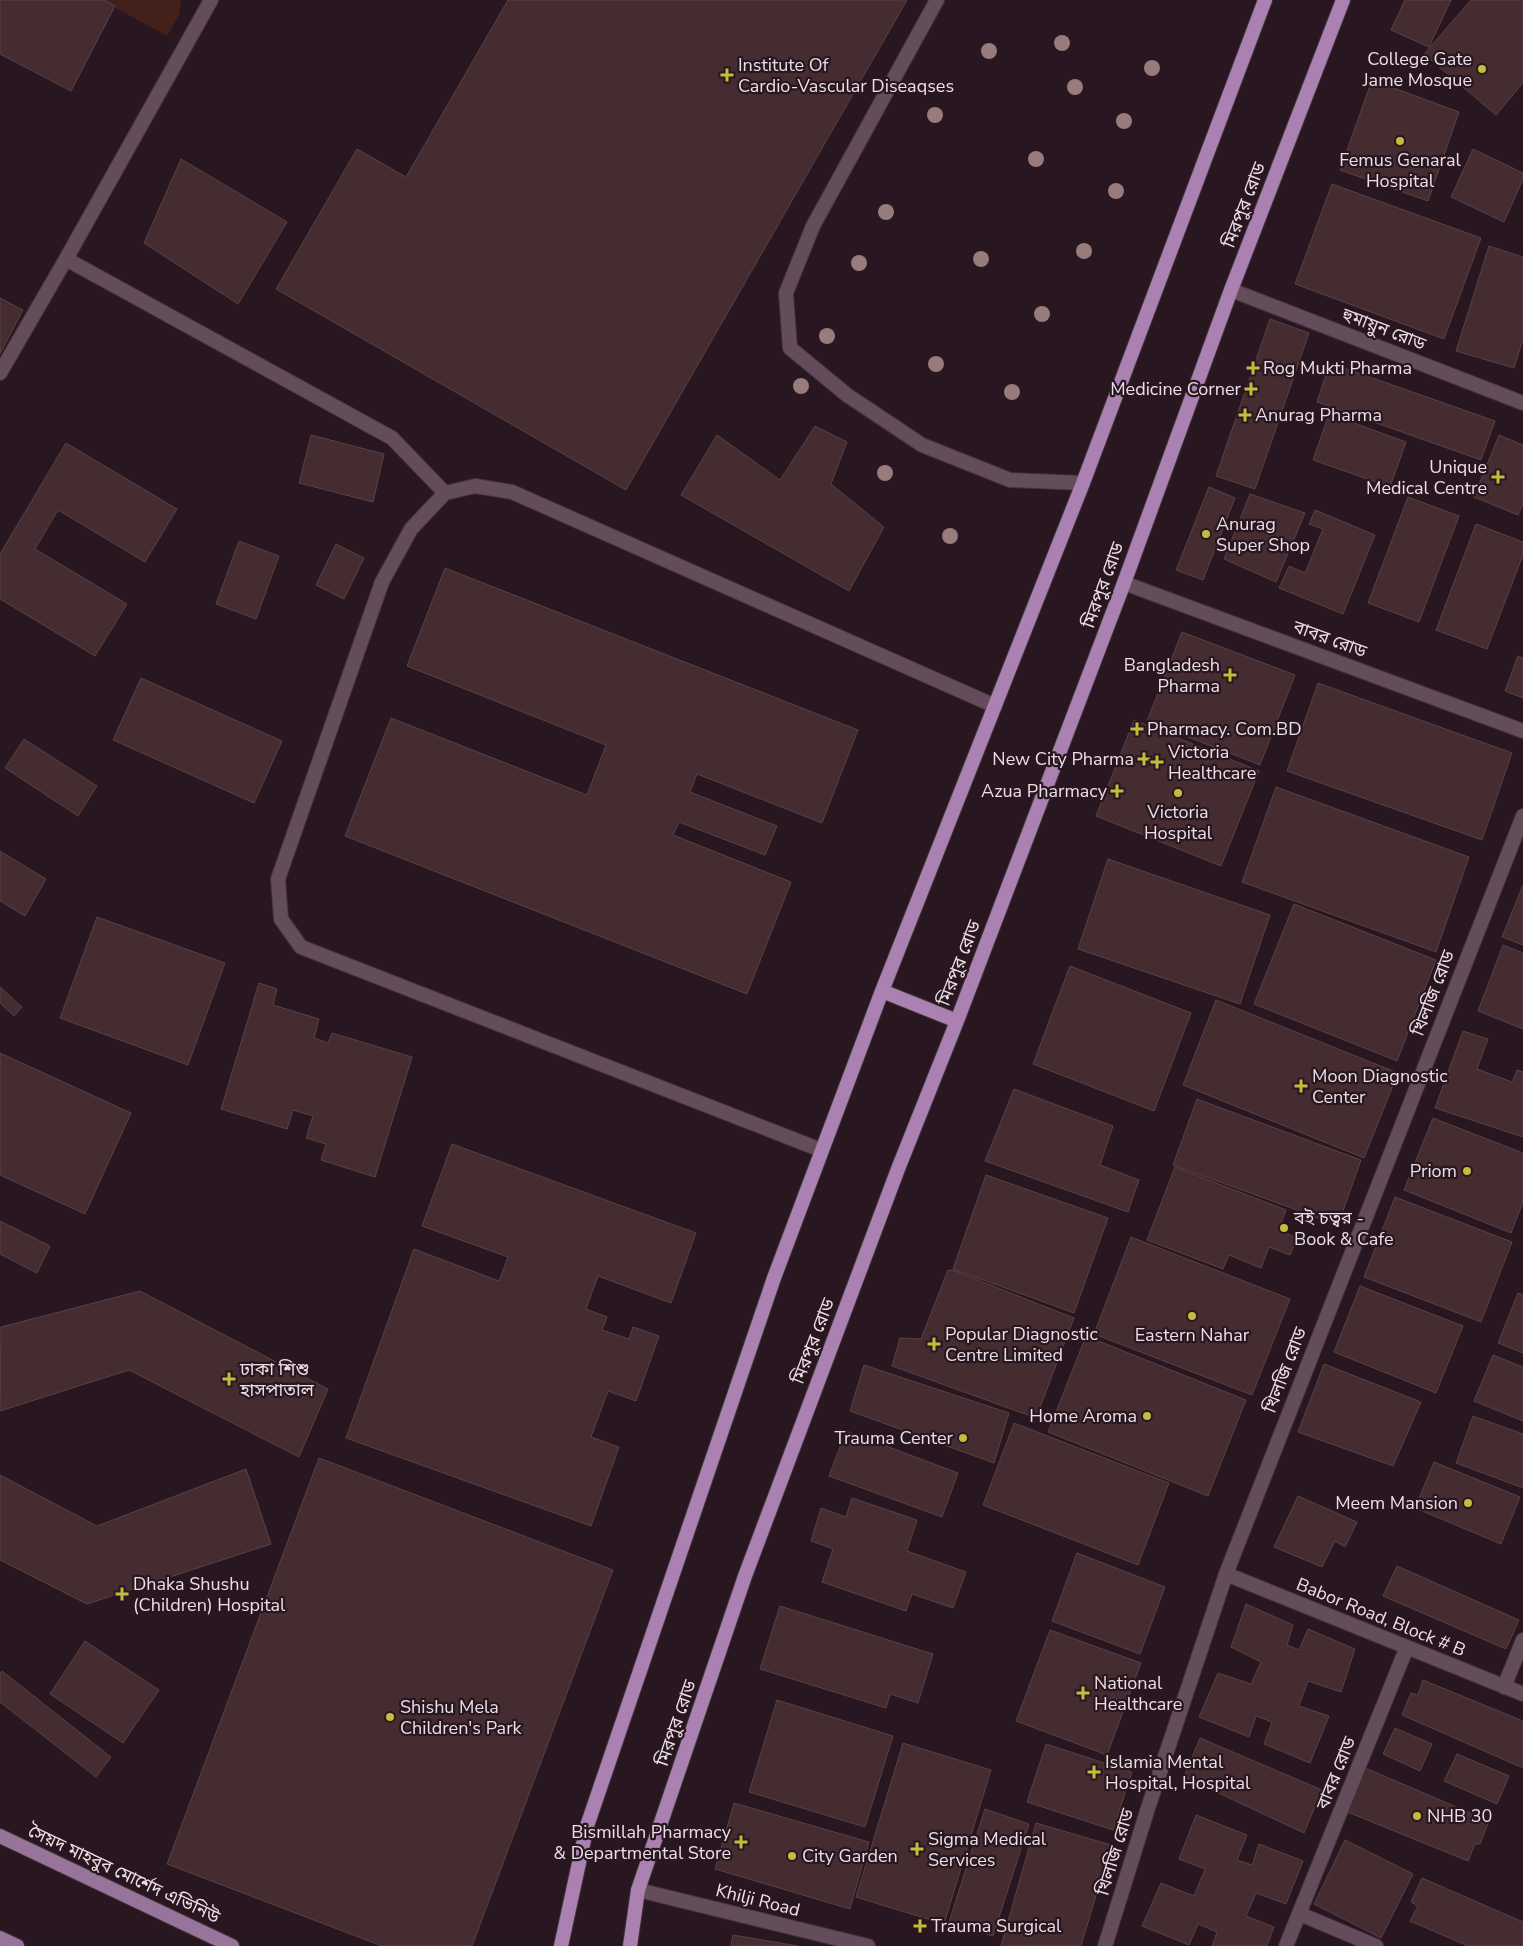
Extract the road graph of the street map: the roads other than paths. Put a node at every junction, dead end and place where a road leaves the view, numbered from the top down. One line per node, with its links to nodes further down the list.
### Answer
1 (937, 0): 9 (street)
2 (1265, 0): 9 (highway)
3 (1344, 0): 6 (highway, মিরপুর রোড)
4 (208, 1): 5 (street)
5 (66, 259): 7 (street); 10 (street)
6 (1231, 290): 8 (street, হুমায়ুন রোড); 11 (highway, মিরপুর রোড)
7 (0, 373)
8 (1523, 403)
9 (1084, 483): 12 (highway)
10 (445, 493): 12 (street); 17 (street)
11 (1124, 583): 13 (street, বাবর রোড); 16 (highway, মিরপুর রোড)
12 (995, 706): 15 (highway)
13 (1523, 731)
14 (1523, 816): 18 (street, খিলজি রোড)
15 (882, 991): 16 (highway); 17 (highway)
16 (958, 1021): 24 (highway, মিরপুর রোড)
17 (821, 1150): 29 (highway)
18 (1226, 1574): 20 (street, Babor Road, Block # B); 32 (street, খিলজি রোড)
19 (1523, 1640): 21 (street)
20 (1407, 1647): 21 (street, Babor Road, Block # B); 25 (street, বাবর রোড)
21 (1504, 1686): 22 (street, Babor Road, Block # B)
22 (1523, 1694)
23 (0, 1836): 28 (main road, সৈয়দ মাহবুব মোর্শেদ এভিনিউ)
24 (638, 1890): 30 (highway, মিরপুর রোড); 31 (street, Khilji Road)
25 (1300, 1914): 33 (street, বাবর রোড); 34 (street)
26 (0, 1938): 27 (main road)
27 (17, 1946)
28 (232, 1946)
29 (561, 1946)
30 (630, 1946)
31 (868, 1946)
32 (1105, 1946)
33 (1286, 1946)
34 (1376, 1946)

